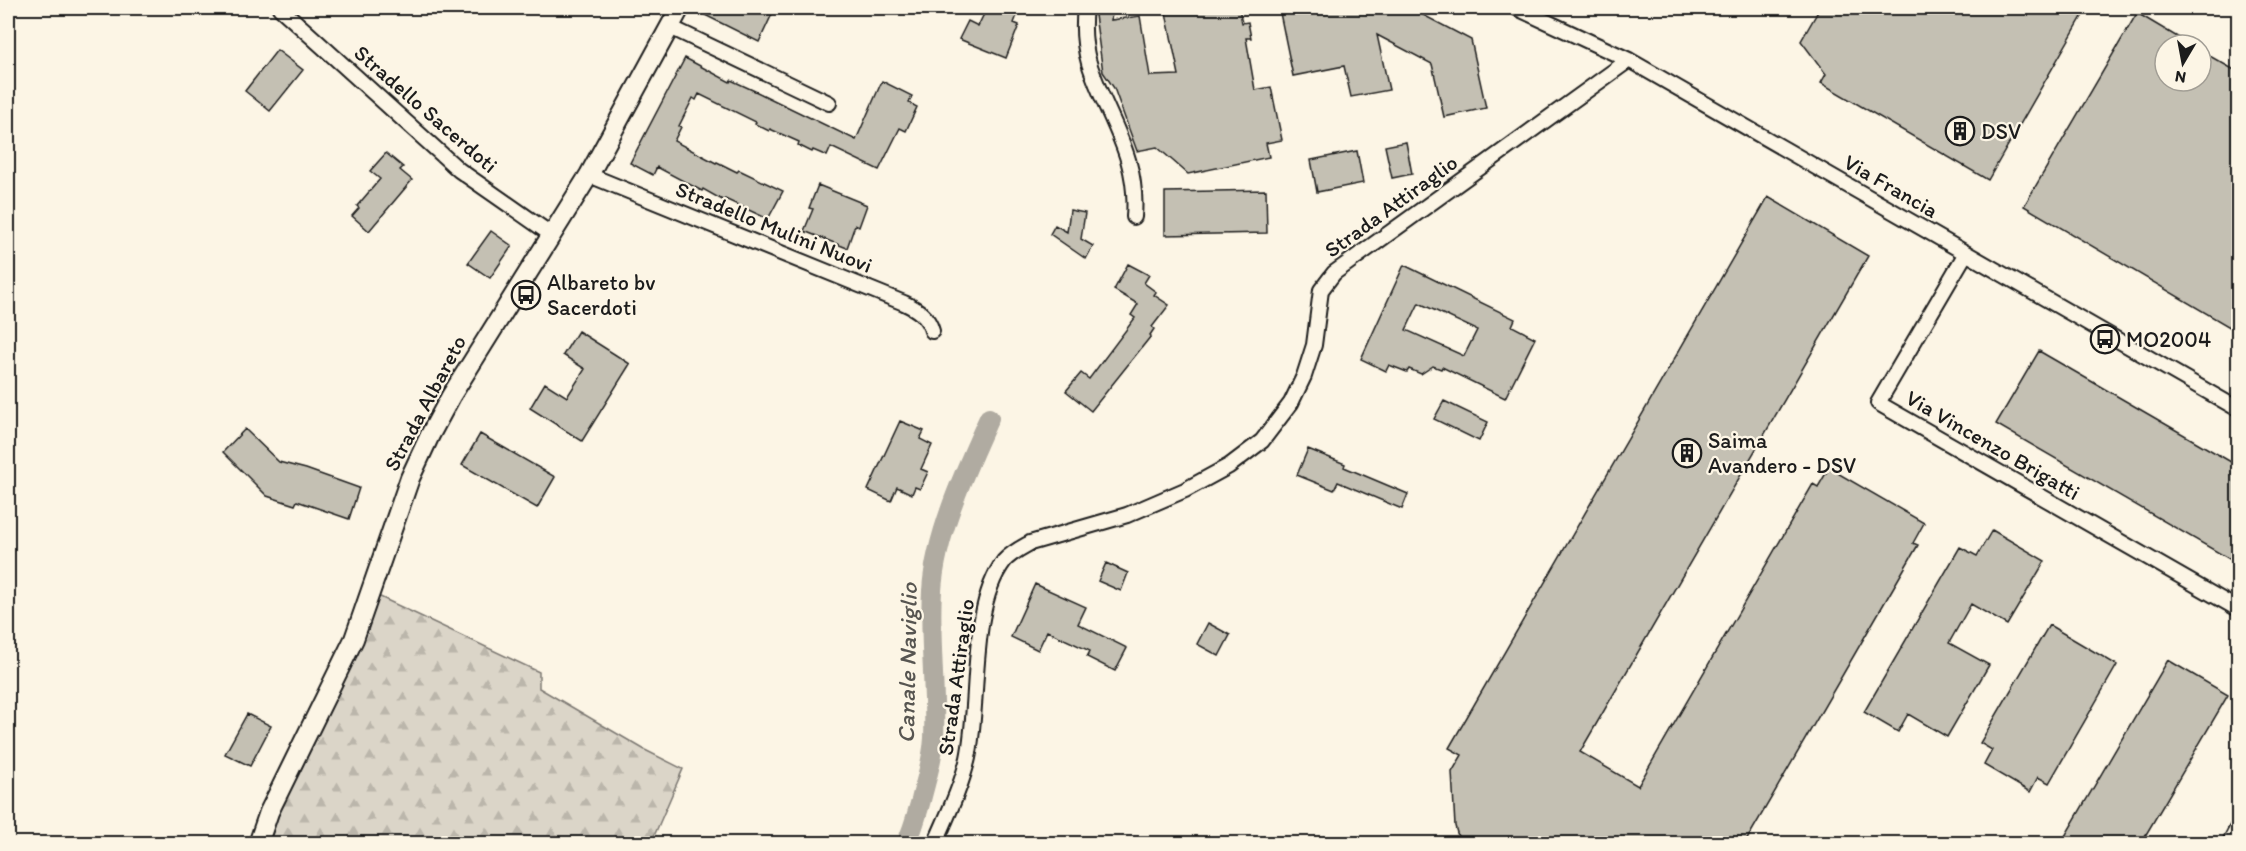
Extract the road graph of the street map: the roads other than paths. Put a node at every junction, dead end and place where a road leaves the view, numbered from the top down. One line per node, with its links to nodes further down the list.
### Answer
1 (280, 8): 10 (street, Stradello Sacerdoti)
2 (680, 8): 5 (street, Strada Albareto)
3 (1084, 8): 9 (street)
4 (1517, 8): 6 (street, Via Francia)
5 (670, 27): 7 (street); 8 (street, Strada Albareto)
6 (1629, 60): 11 (street, Via Francia); 17 (street, Strada Attiraglio)
7 (829, 104)
8 (589, 175): 10 (street, Strada Albareto); 12 (street, Stradello Mulini Nuovi)
9 (1134, 217)
10 (552, 235): 16 (street, Strada Albareto)
11 (1965, 253): 13 (street, Via Francia); 14 (street, Via Vincenzo Brigatti)
12 (932, 331)
13 (2238, 410)
14 (2238, 609)
15 (2238, 827): 18 (street)
16 (258, 843)
17 (935, 843)
18 (2229, 843)

